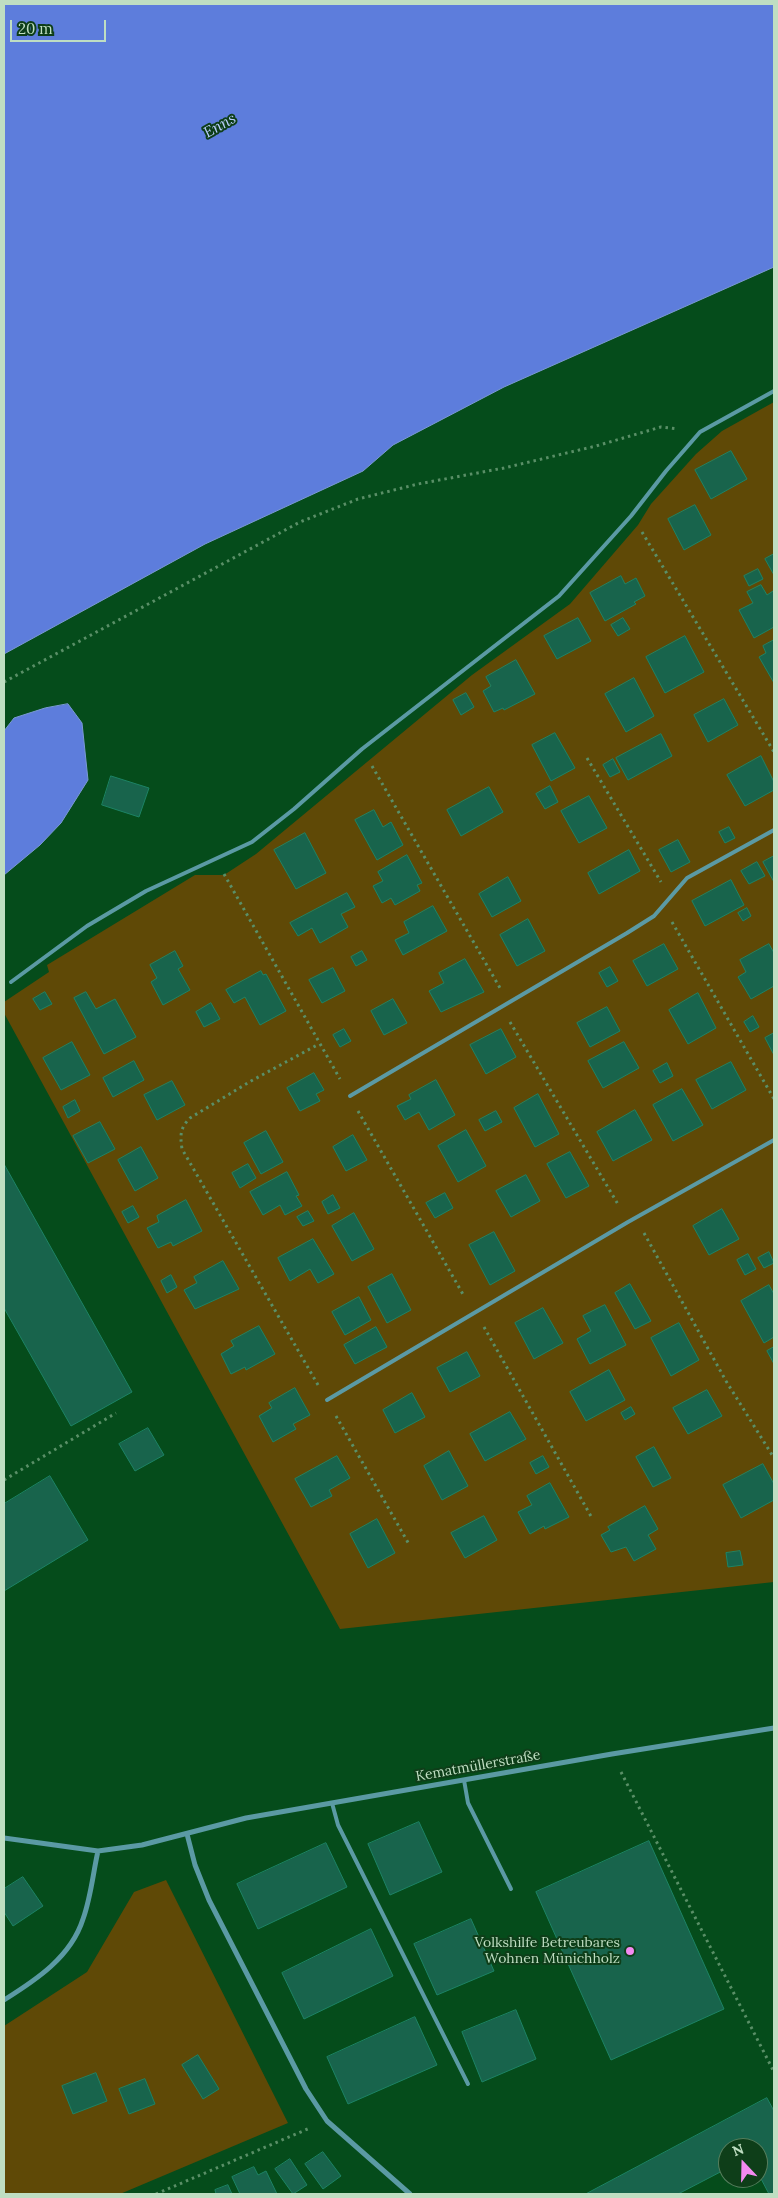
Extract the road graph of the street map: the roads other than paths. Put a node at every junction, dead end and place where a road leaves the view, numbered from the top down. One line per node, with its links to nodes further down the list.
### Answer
1 (774, 391): 3 (lane)
2 (774, 830): 4 (lane)
3 (11, 982)
4 (350, 1096)
5 (774, 1140): 6 (lane)
6 (327, 1400)
7 (774, 1728): 8 (street, Kematmüllerstraße)
8 (464, 1780): 9 (street, Kematmüllerstraße); 13 (lane)
9 (332, 1803): 10 (street, Kematmüllerstraße); 15 (lane)
10 (187, 1834): 12 (street, Kematmüllerstraße); 16 (street)
11 (4, 1838): 12 (street, Kematmüllerstraße)
12 (98, 1851): 14 (street)
13 (511, 1889)
14 (4, 2000)
15 (468, 2084)
16 (410, 2194)

